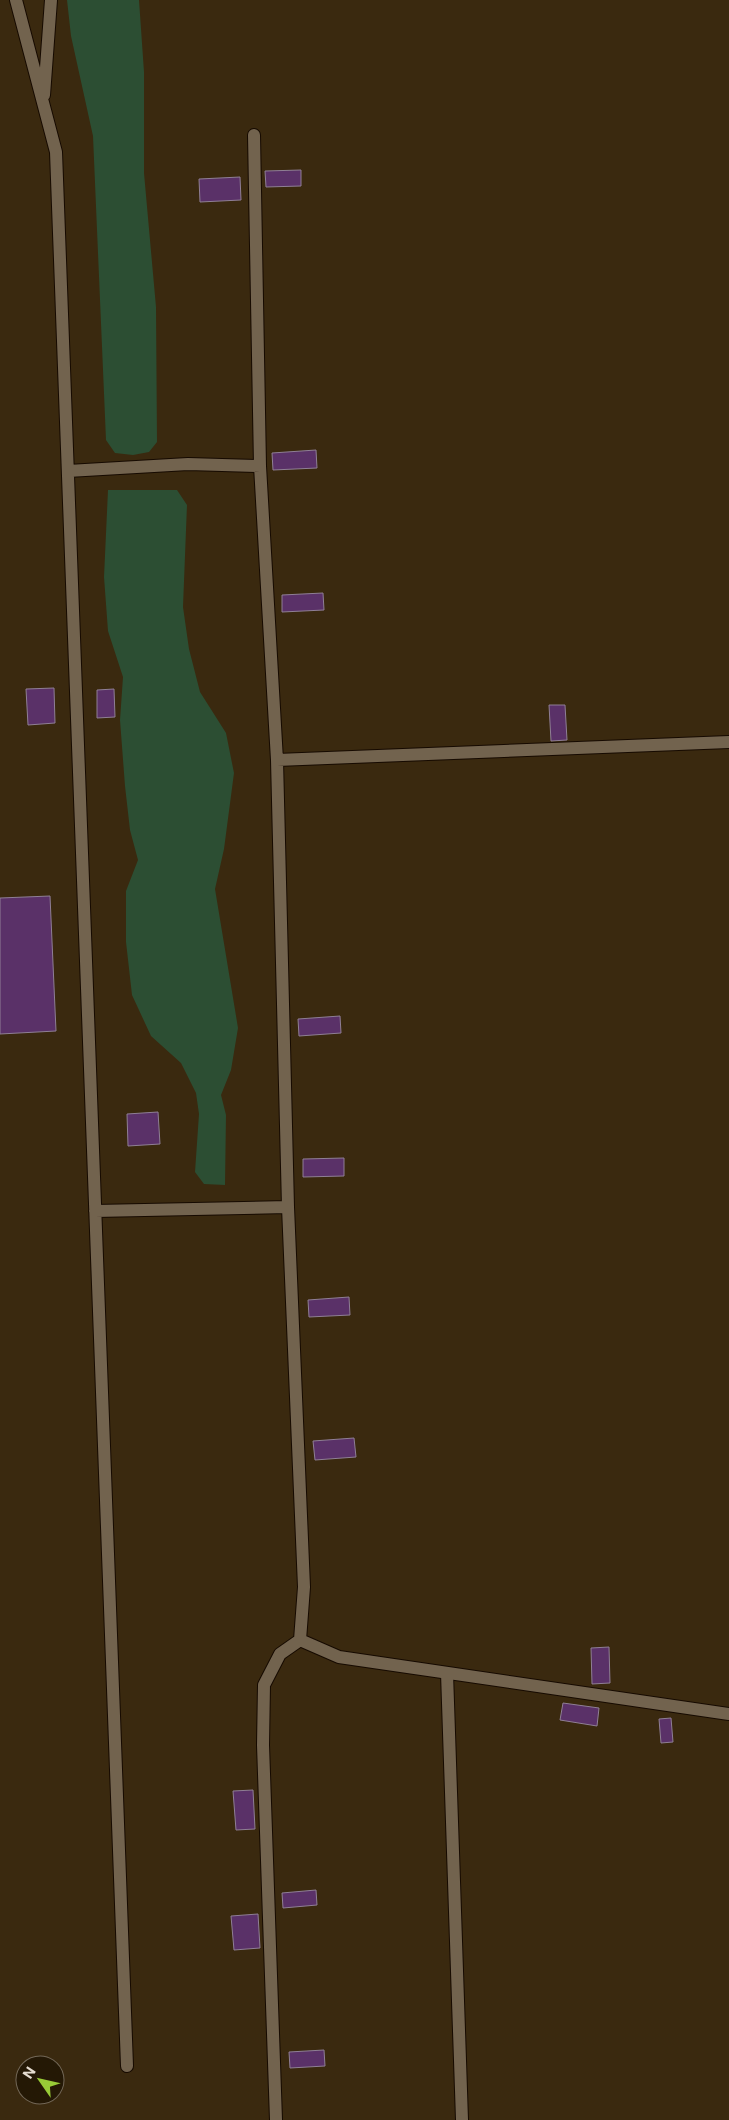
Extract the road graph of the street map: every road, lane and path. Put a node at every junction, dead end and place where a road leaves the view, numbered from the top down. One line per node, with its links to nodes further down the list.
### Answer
1 (16, 0): 3 (lane)
2 (51, 0): 3 (lane)
3 (44, 105): 6 (lane)
4 (254, 134): 5 (lane)
5 (260, 466): 6 (lane); 8 (lane)
6 (68, 470): 10 (lane)
7 (729, 742): 8 (lane)
8 (277, 760): 9 (lane)
9 (288, 1207): 10 (lane); 11 (lane)
10 (95, 1212): 14 (lane)
11 (300, 1640): 12 (lane); 15 (lane)
12 (447, 1673): 13 (lane); 16 (lane)
13 (729, 1714)
14 (127, 2066)
15 (276, 2120)
16 (462, 2120)

